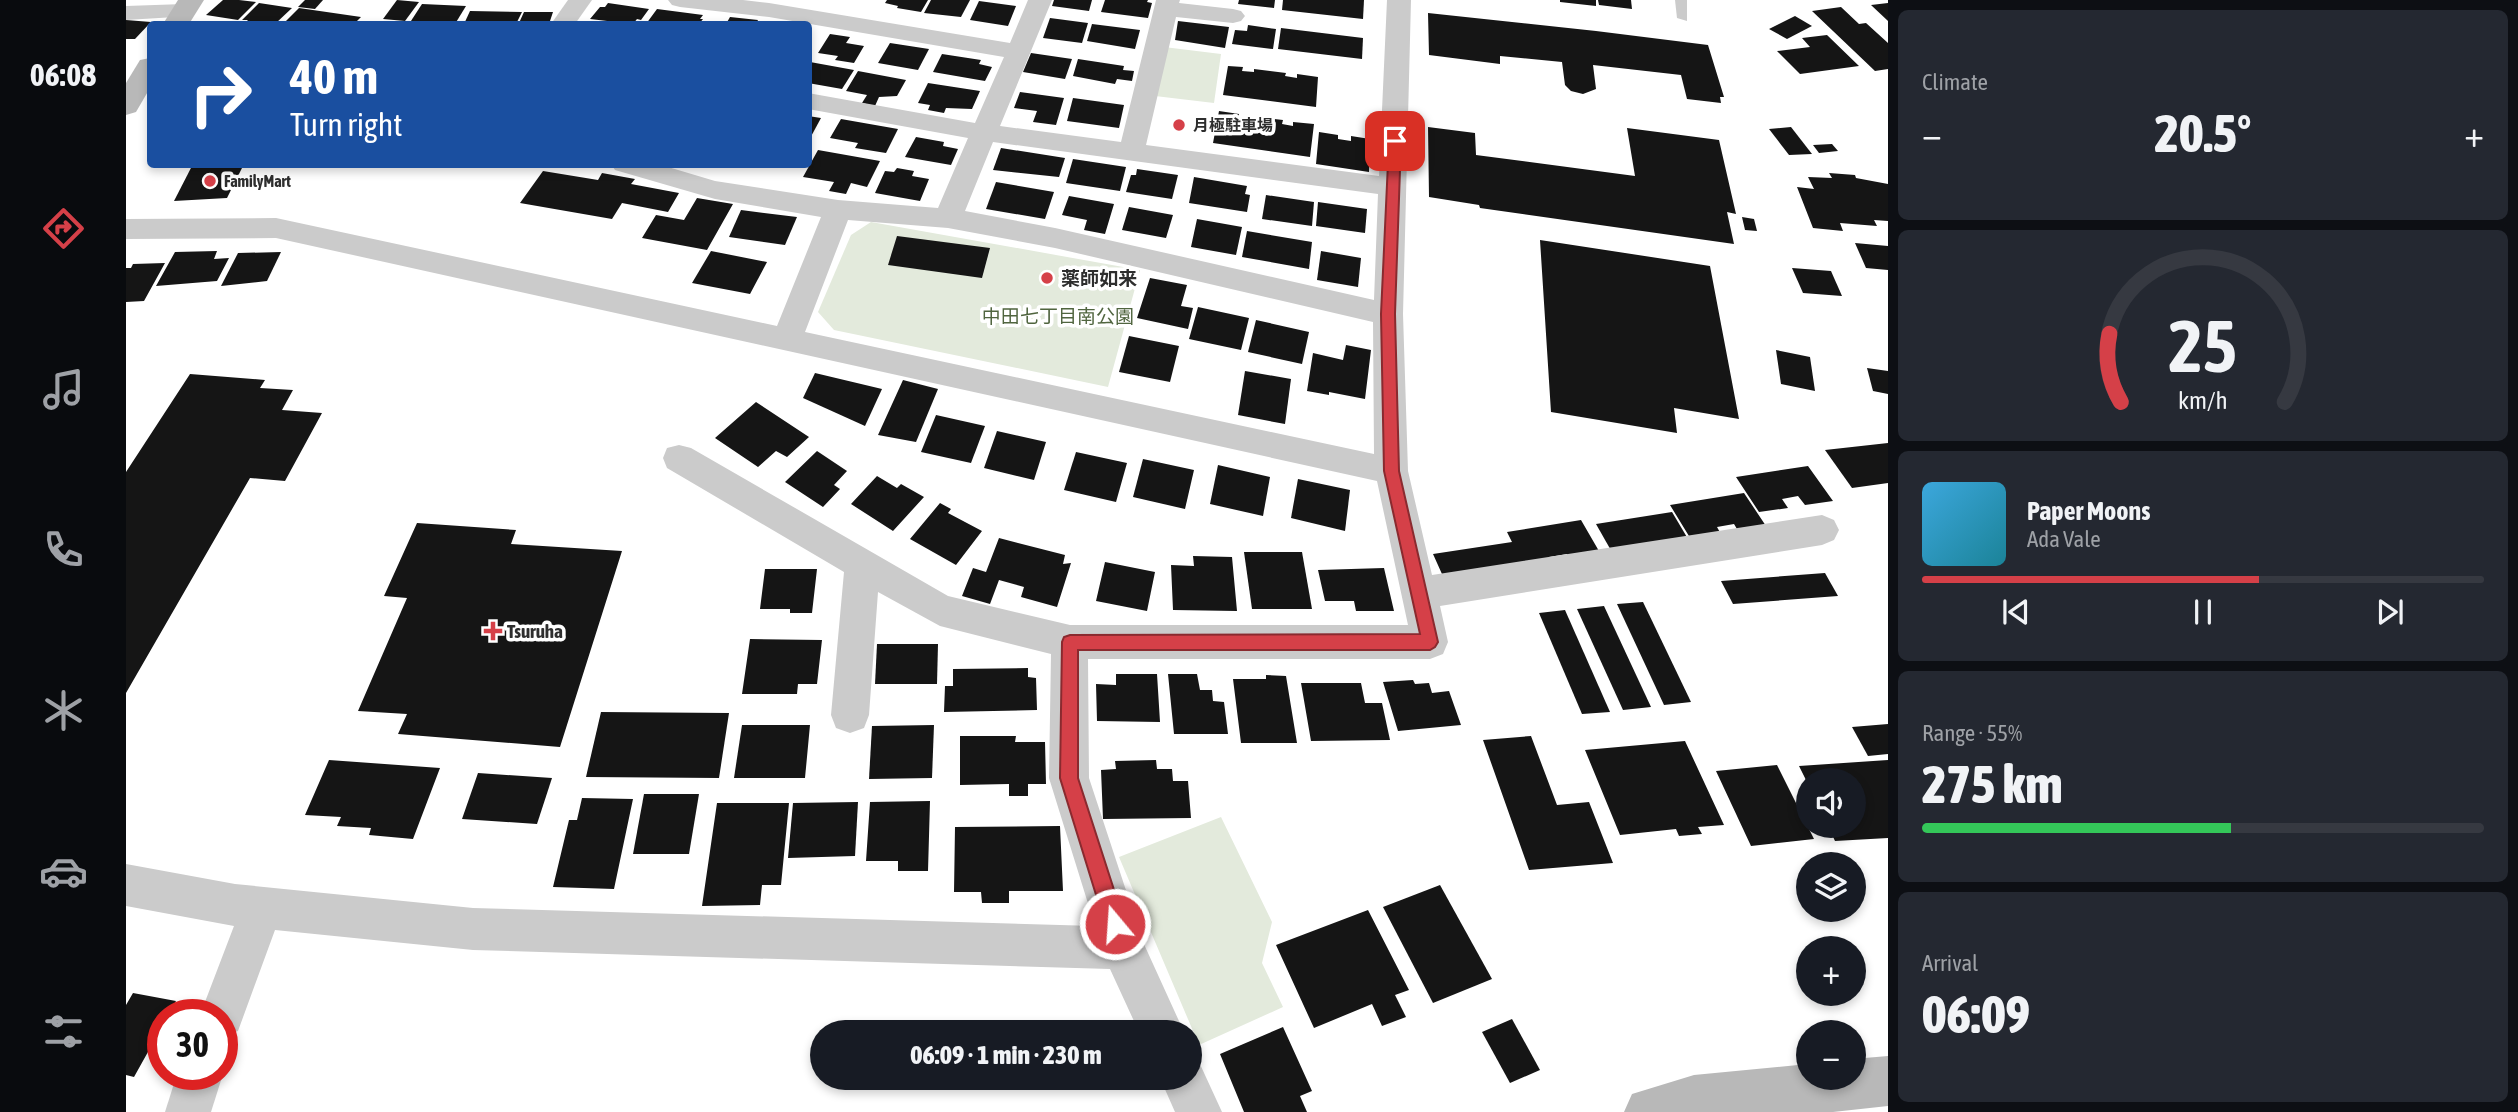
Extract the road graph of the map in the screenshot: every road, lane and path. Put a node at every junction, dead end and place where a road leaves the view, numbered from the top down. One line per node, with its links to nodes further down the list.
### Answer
1 (580, 0): 11 (street)
2 (680, 0): 12 (street)
3 (1040, 0): 12 (street)
4 (1399, 0): 19 (street)
5 (1681, 0): 10 (lane)
6 (1166, 4): 9 (street); 17 (street)
7 (184, 12): 8 (street)
8 (126, 13)
9 (1233, 16)
10 (1684, 19)
11 (565, 21)
12 (1019, 52): 16 (street)
13 (147, 71): 15 (street)
14 (812, 103): 16 (street)
15 (126, 106)
16 (986, 133): 17 (street); 21 (street)
17 (1131, 154): 19 (street)
18 (638, 168): 20 (street)
19 (1394, 187): 23 (street)
20 (838, 210): 21 (street); 24 (street)
21 (948, 218): 23 (street)
22 (126, 229): 24 (street)
23 (1388, 314): 26 (street)
24 (786, 341): 26 (street)
25 (679, 458): 28 (street)
26 (1391, 471): 29 (street)
27 (1822, 530): 29 (street)
28 (862, 564): 30 (street); 31 (street)
29 (1419, 593): 30 (street)
30 (1070, 642): 34 (street)
31 (850, 715)
32 (126, 885): 33 (street)
33 (262, 907): 34 (street); 35 (street)
34 (1123, 948): 36 (street)
35 (228, 999)
36 (1156, 1020)
37 (1888, 1081): 42 (street)
38 (195, 1090): 40 (street)
39 (1189, 1090): 41 (street)
40 (188, 1112)
41 (1199, 1112)
42 (1650, 1112)

